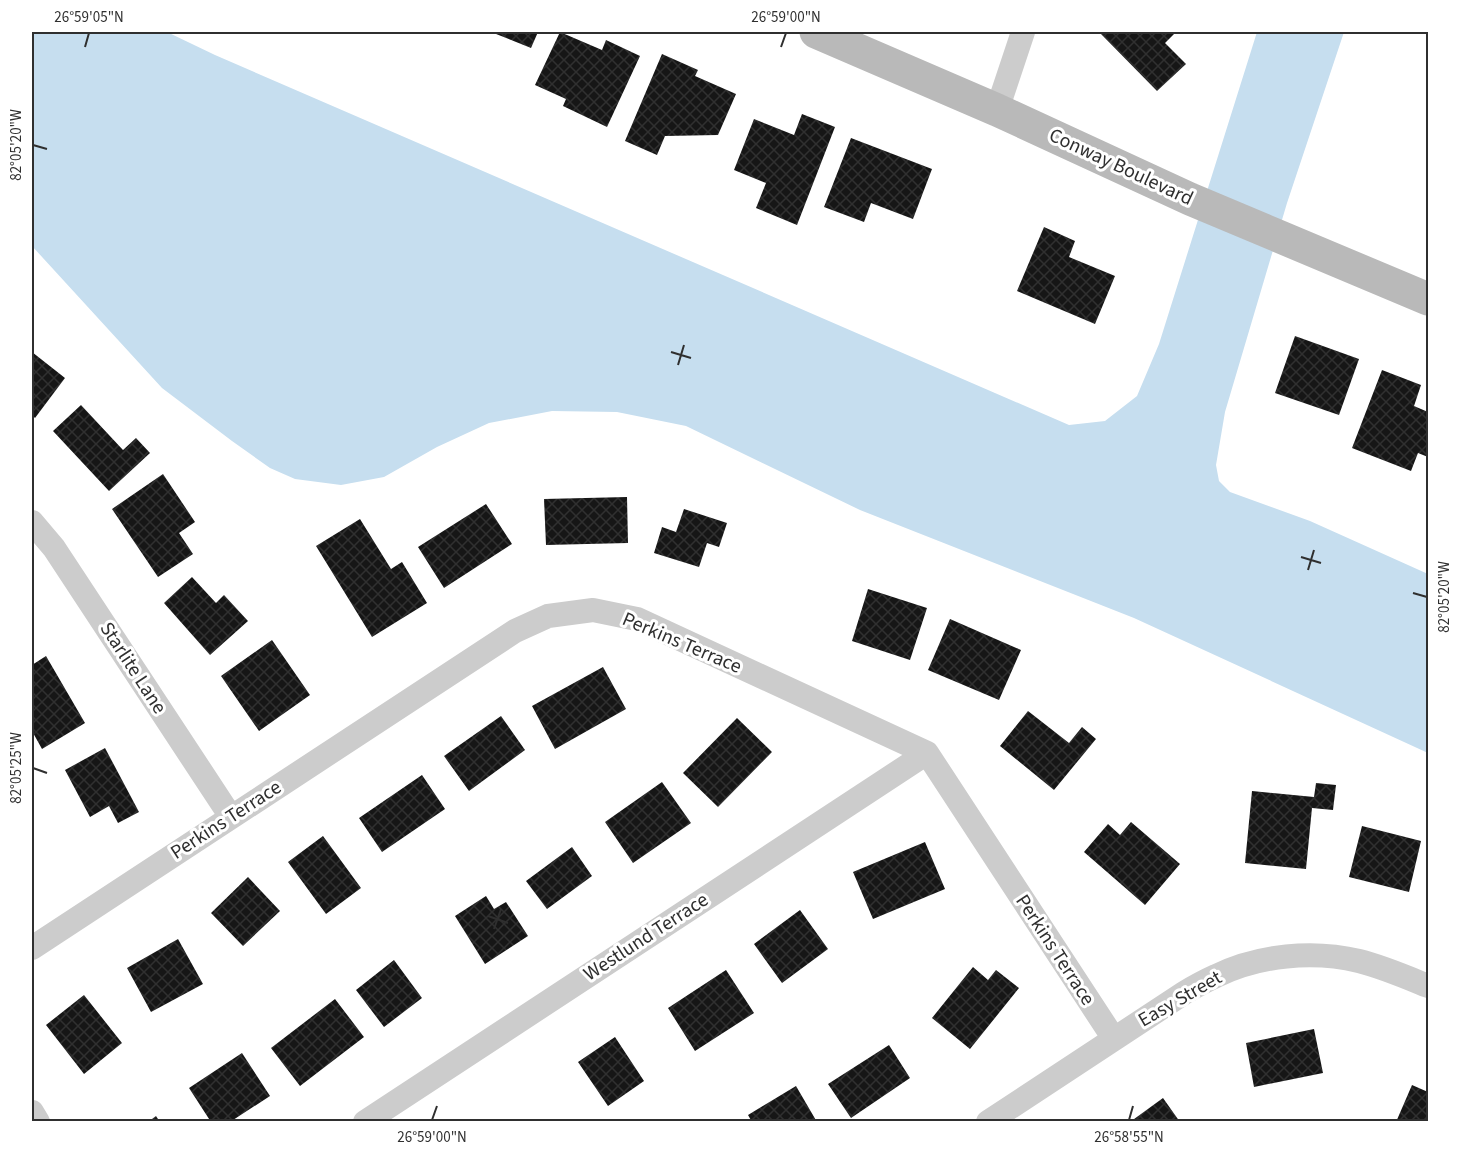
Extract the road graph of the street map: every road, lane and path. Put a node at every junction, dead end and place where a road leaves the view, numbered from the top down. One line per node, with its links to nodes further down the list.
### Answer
1 (816, 32): 3 (street, Conway Boulevard)
2 (1023, 32): 3 (street)
3 (997, 110): 4 (street, Conway Boulevard)
4 (1428, 299)
5 (32, 522): 7 (street, Starlite Lane)
6 (927, 753): 7 (street, Perkins Terrace); 10 (street, Perkins Terrace); 13 (street, Westlund Terrace)
7 (231, 818): 8 (street, Perkins Terrace)
8 (32, 948)
9 (1428, 986): 10 (street, Easy Street)
10 (1114, 1039): 14 (street, Easy Street)
11 (32, 1112): 12 (street)
12 (38, 1122)
13 (365, 1122)
14 (988, 1122)

